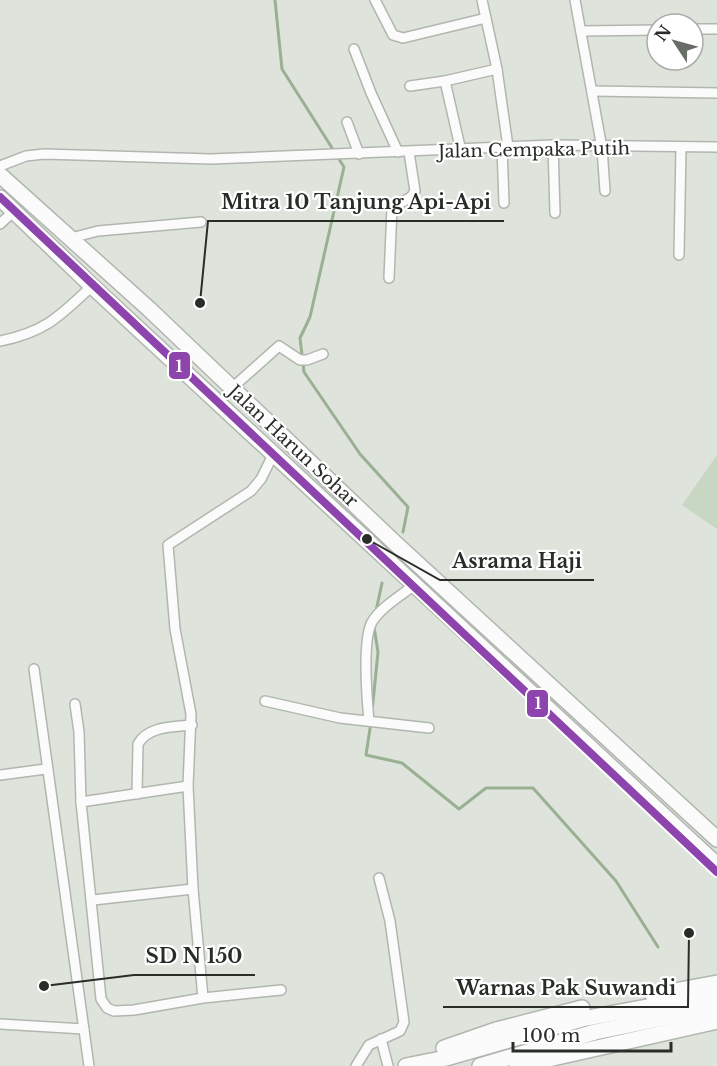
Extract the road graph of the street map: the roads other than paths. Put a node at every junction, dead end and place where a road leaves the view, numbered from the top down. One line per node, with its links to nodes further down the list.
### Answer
1 (375, 0): 4 (street)
2 (482, 0): 4 (street)
3 (575, 0): 6 (street)
4 (486, 18): 8 (street)
5 (645, 30): 6 (street)
6 (581, 31): 11 (street)
7 (354, 49): 20 (street)
8 (496, 69): 9 (street); 15 (street)
9 (445, 81): 10 (street); 19 (street)
10 (410, 86)
11 (592, 91): 12 (street); 18 (street)
12 (717, 93)
13 (347, 122): 22 (street)
14 (553, 146): 15 (street, Jalan Cempaka Putih); 18 (street, Jalan Cempaka Putih); 29 (street)
15 (505, 147): 19 (street, Jalan Cempaka Putih); 27 (street)
16 (681, 147): 17 (street, Jalan Cempaka Putih); 18 (street, Jalan Cempaka Putih); 33 (street)
17 (717, 147)
18 (602, 148): 25 (street)
19 (461, 151): 21 (street, Jalan Cempaka Putih)
20 (398, 152): 21 (street, Jalan Cempaka Putih); 22 (street, Jalan Cempaka Putih)
21 (409, 152): 34 (street)
22 (354, 154): 23 (street, Jalan Cempaka Putih)
23 (0, 166)
24 (0, 175): 32 (highway, Jalan Harun Sohar)
25 (605, 191)
26 (0, 198): 28 (highway, Jalan Harun Sohar)
27 (504, 203)
28 (15, 211): 31 (street); 35 (highway, Jalan Harun Sohar)
29 (555, 213)
30 (201, 222): 32 (street)
31 (0, 224)
32 (71, 238): 38 (highway, Jalan Harun Sohar)
33 (679, 255)
34 (389, 278)
35 (92, 286): 36 (street); 39 (highway, Jalan Harun Sohar)
36 (0, 341)
37 (322, 354): 38 (street)
38 (232, 388): 41 (highway, Jalan Harun Sohar)
39 (273, 455): 40 (highway, Jalan Harun Sohar); 47 (street)
40 (414, 585): 42 (highway, Jalan Harun Sohar); 46 (street)
41 (478, 619): 42 (highway); 54 (highway, Jalan Harun Sohar)
42 (466, 633): 55 (highway, Jalan Harun Sohar)
43 (34, 669): 49 (street)
44 (266, 701): 46 (street)
45 (75, 704): 53 (street)
46 (371, 721): 48 (street)
47 (192, 725): 51 (street); 52 (street)
48 (429, 728)
49 (46, 769): 50 (street); 66 (street)
50 (0, 775)
51 (188, 786): 52 (street); 57 (street)
52 (137, 794): 53 (street)
53 (81, 802): 58 (street)
54 (717, 839)
55 (717, 865)
56 (379, 878): 67 (street)
57 (193, 889): 58 (street); 62 (street)
58 (93, 900): 62 (street)
59 (717, 983): 68 (highway)
60 (281, 990): 62 (street)
61 (717, 994): 68 (highway)
62 (202, 998)
63 (717, 1007): 72 (highway)
64 (717, 1021): 73 (highway)
65 (0, 1024): 66 (street)
66 (84, 1029): 69 (street)
67 (381, 1039): 70 (street); 71 (street)
68 (417, 1063)
69 (89, 1066)
70 (356, 1066)
71 (388, 1066)
72 (480, 1066)
73 (517, 1066)

